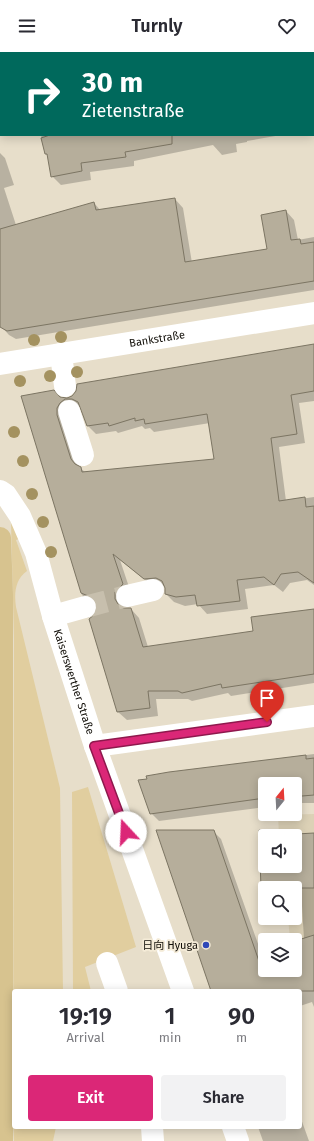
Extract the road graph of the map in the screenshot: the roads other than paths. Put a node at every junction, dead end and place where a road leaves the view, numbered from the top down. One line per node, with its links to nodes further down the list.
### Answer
1 (314, 313): 2 (street, Bankstraße)
2 (61, 354): 3 (street, Bankstraße); 4 (street)
3 (0, 364)
4 (65, 386)
5 (69, 412): 6 (street)
6 (83, 455)
7 (0, 491): 12 (street, Kaiserswerther Straße)
8 (0, 538): 20 (main road)
9 (153, 590): 10 (street)
10 (127, 596)
11 (85, 607): 12 (street)
12 (53, 616): 14 (street, Kaiserswerther Straße)
13 (314, 716): 14 (street)
14 (94, 746): 17 (street, Kaiserswerther Straße)
15 (108, 963): 16 (street)
16 (116, 989)
17 (183, 989)
18 (152, 1129): 21 (street)
19 (234, 1129): 22 (street)
20 (2, 1141)
21 (153, 1141)
22 (238, 1141)

